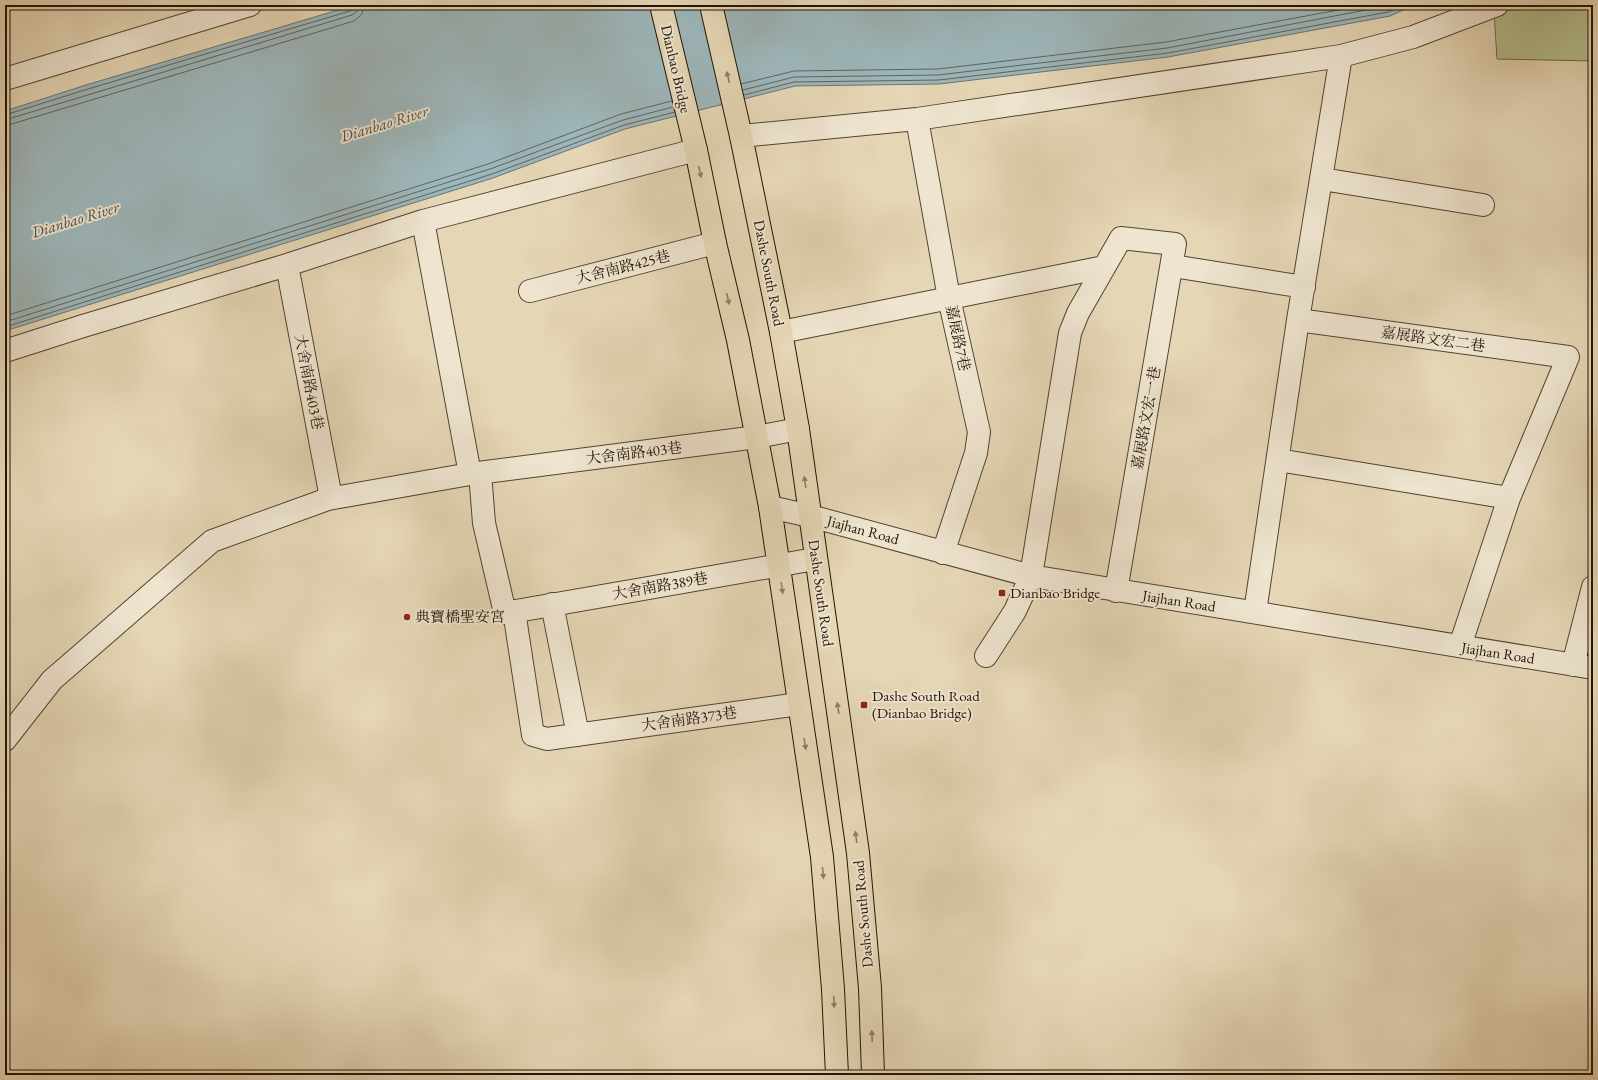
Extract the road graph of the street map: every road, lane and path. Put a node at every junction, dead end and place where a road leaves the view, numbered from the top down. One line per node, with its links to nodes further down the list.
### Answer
1 (250, 5): 6 (street)
2 (661, 5): 9 (main road, Dianbao Bridge)
3 (711, 5): 8 (main road, one-way to 3)
4 (1497, 5): 5 (street)
5 (1341, 56): 7 (street); 10 (street)
6 (5, 79)
7 (917, 119): 8 (street); 19 (street, 嘉展路7巷)
8 (739, 126): 21 (main road, Dashe South Road)
9 (694, 142): 12 (street); 13 (main road, one-way to 13)
10 (1322, 178): 11 (street); 17 (street)
11 (1483, 204)
12 (423, 221): 14 (street); 26 (street)
13 (715, 243): 18 (street, 大舍南路425巷); 24 (main road, one-way to 24)
14 (287, 265): 22 (street); 27 (street, 大舍南路403巷)
15 (1173, 266): 16 (street, 嘉展路文宏一巷); 17 (street); 36 (street, 嘉展路文宏一巷)
16 (1104, 267): 19 (street); 34 (street)
17 (1304, 287): 20 (street)
18 (530, 291)
19 (949, 298): 21 (street); 31 (street, 嘉展路7巷)
20 (1298, 320): 25 (street); 28 (street, 嘉展路文宏二巷)
21 (781, 332): 23 (main road, Dashe South Road)
22 (5, 351)
23 (798, 429): 24 (street, 大舍南路403巷); 30 (main road, Dashe South Road, one-way to 23)
24 (757, 437): 26 (street, 大舍南路403巷); 29 (main road)
25 (1278, 460): 28 (street); 39 (street)
26 (475, 474): 27 (street, 大舍南路403巷); 38 (street)
27 (331, 498): 45 (street, 大舍南路403巷)
28 (1509, 498): 40 (street)
29 (770, 508): 30 (street, Jiajhan Road); 33 (main road)
30 (810, 516): 31 (street, Jiajhan Road); 32 (main road, Dashe South Road)
31 (943, 553): 34 (street, Jiajhan Road)
32 (815, 559): 33 (street, 大舍南路389巷); 47 (main road, Dashe South Road, one-way to 32)
33 (779, 566): 37 (street, 大舍南路389巷); 43 (main road, one-way to 43)
34 (1031, 576): 36 (street, Jiajhan Road); 41 (street)
35 (1593, 587): 42 (street)
36 (1116, 591): 39 (street, Jiajhan Road)
37 (552, 604): 38 (street, 大舍南路389巷); 44 (street)
38 (510, 612): 44 (street, 大舍南路373巷)
39 (1255, 612): 40 (street, Jiajhan Road)
40 (1460, 646): 42 (street, Jiajhan Road)
41 (986, 656)
42 (1583, 666)
43 (799, 704): 44 (street, 大舍南路373巷); 46 (main road, one-way to 46)
44 (578, 735)
45 (5, 740)
46 (837, 1075)
47 (873, 1075)

